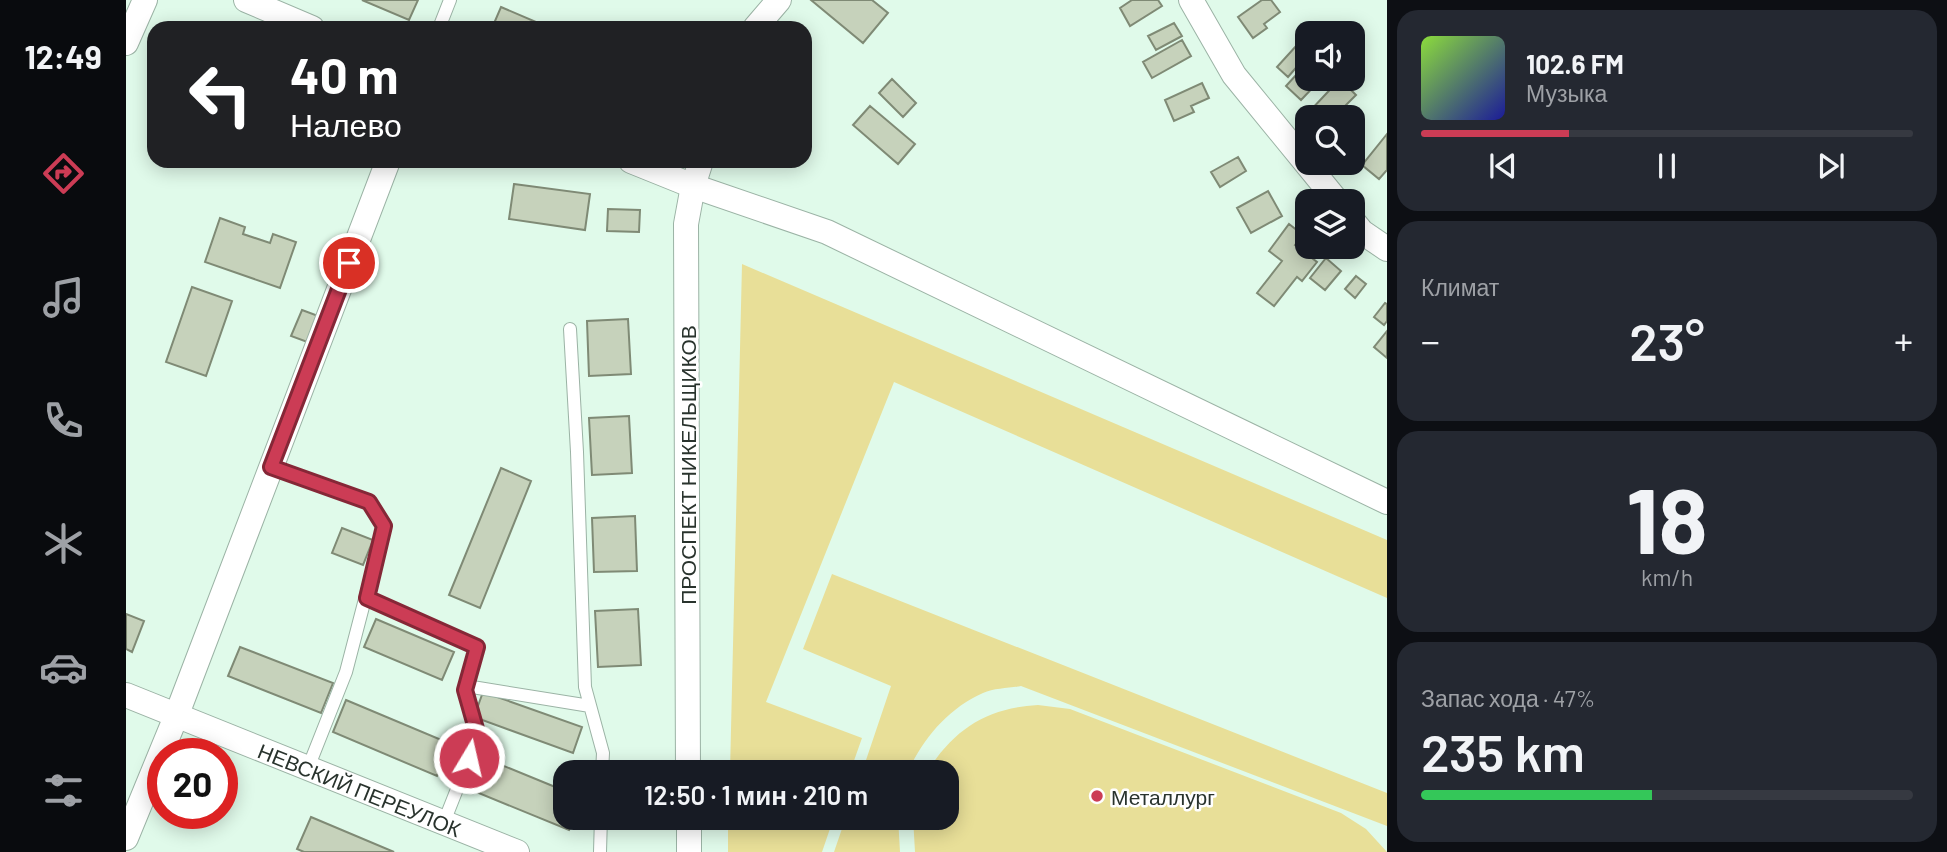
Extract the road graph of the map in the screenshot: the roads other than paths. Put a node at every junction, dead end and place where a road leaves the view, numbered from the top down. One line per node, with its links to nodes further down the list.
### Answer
1 (145, 0): 9 (street)
2 (246, 0): 6 (street)
3 (450, 0): 7 (lane)
4 (779, 0): 8 (street)
5 (1191, 0): 14 (street)
6 (296, 21)
7 (442, 21)
8 (761, 21)
9 (126, 43)
10 (385, 168): 18 (street)
11 (648, 168): 13 (street)
12 (699, 168): 13 (street, ПРОСПЕКТ НИКЕЛЬЩИКОВ)
13 (693, 186): 19 (street); 26 (street, ПРОСПЕКТ НИКЕЛЬЩИКОВ)
14 (1327, 189)
15 (1365, 234): 16 (street)
16 (1387, 249)
17 (570, 329): 23 (lane)
18 (271, 467): 20 (lane); 24 (street)
19 (1387, 502)
20 (367, 598): 21 (lane); 27 (lane)
21 (466, 685): 23 (lane); 28 (lane)
22 (126, 695): 24 (street, НЕВСКИЙ ПЕРЕУЛОК)
23 (590, 706): 25 (lane)
24 (177, 715): 27 (street, НЕВСКИЙ ПЕРЕУЛОК); 31 (street)
25 (603, 760)
26 (688, 760)
27 (308, 768): 28 (street, НЕВСКИЙ ПЕРЕУЛОК)
28 (444, 822): 32 (street, НЕВСКИЙ ПЕРЕУЛОК)
29 (601, 830): 33 (lane)
30 (689, 830): 34 (street)
31 (126, 838)
32 (517, 852)
33 (600, 852)
34 (689, 852)

